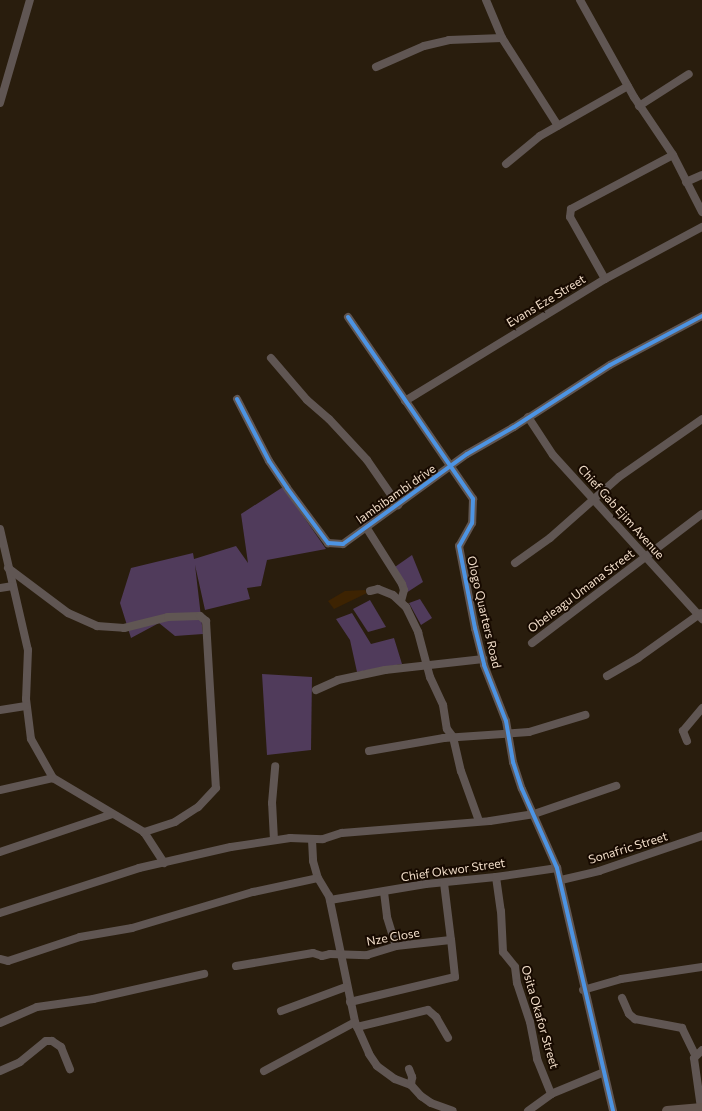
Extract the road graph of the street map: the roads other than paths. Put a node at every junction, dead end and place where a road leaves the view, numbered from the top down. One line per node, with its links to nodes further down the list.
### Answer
1 (486, 0): 4 (street)
2 (580, 0): 7 (street)
3 (27, 1): 8 (street)
4 (502, 38): 5 (street); 10 (street)
5 (376, 67)
6 (689, 74): 9 (street)
7 (628, 86): 9 (street); 10 (street)
8 (0, 103)
9 (640, 106): 11 (street)
10 (558, 126): 12 (street)
11 (673, 155): 14 (street); 17 (street)
12 (506, 164)
13 (702, 175): 14 (street)
14 (686, 182): 15 (street)
15 (702, 212)
16 (702, 228): 17 (street, Evans Eze Street)
17 (605, 279): 22 (street, Evans Eze Street)
18 (702, 316): 23 (street, lambibambi drive)
19 (348, 317): 22 (street, Ologo Quarters Road)
20 (271, 358): 27 (street)
21 (237, 399): 29 (street, lambibambi drive)
22 (405, 401): 25 (street, Ologo Quarters Road)
23 (528, 417): 25 (street, lambibambi drive); 26 (street, Chief Gab Ejim Avenue)
24 (702, 420): 26 (street)
25 (451, 465): 27 (street, lambibambi drive); 40 (street, Ologo Quarters Road)
26 (593, 499): 31 (street, Chief Gab Ejim Avenue); 32 (street)
27 (398, 505): 29 (street, lambibambi drive)
28 (702, 514): 31 (street, Obeleagu Umana Street)
29 (366, 527): 37 (street)
30 (0, 529): 33 (street)
31 (646, 557): 38 (street, Chief Gab Ejim Avenue); 39 (street, Obeleagu Umana Street)
32 (515, 563)
33 (8, 568): 34 (street); 59 (street)
34 (14, 586): 35 (street); 44 (street)
35 (0, 588)
36 (370, 591): 37 (street)
37 (400, 601): 41 (street)
38 (701, 616): 42 (street)
39 (532, 643)
40 (483, 659): 41 (street); 48 (street, Ologo Quarters Road)
41 (427, 665): 43 (street); 49 (street)
42 (607, 676)
43 (316, 690)
44 (26, 706): 46 (street); 53 (street)
45 (702, 708): 50 (street)
46 (0, 710)
47 (585, 715): 48 (street)
48 (508, 734): 49 (street); 57 (street, Ologo Quarters Road)
49 (453, 737): 51 (street); 58 (street)
50 (687, 741)
51 (369, 751)
52 (275, 766): 61 (street)
53 (53, 778): 55 (street); 56 (street)
54 (616, 786): 57 (street)
55 (0, 790)
56 (112, 814): 59 (street); 63 (street)
57 (534, 814): 58 (street); 65 (street, Ologo Quarters Road)
58 (479, 821): 62 (street)
59 (144, 832): 64 (street)
60 (702, 836): 68 (street, Sonafric Street)
61 (274, 840): 62 (street); 64 (street)
62 (312, 840): 67 (street)
63 (0, 852)
64 (164, 863): 72 (street)
65 (557, 868): 66 (street, Chief Okwor Street); 68 (street, Ologo Quarters Road)
66 (496, 877): 69 (street, Chief Okwor Street); 95 (street, Osita Okafor Street)
67 (318, 878): 71 (street); 76 (street)
68 (561, 880): 81 (street, Ologo Quarters Road)
69 (444, 883): 70 (street, Chief Okwor Street); 73 (street)
70 (384, 892): 71 (street, Chief Okwor Street); 74 (street)
71 (330, 900): 75 (street)
72 (0, 913)
73 (451, 940): 74 (street, Nze Close); 83 (street)
74 (396, 946): 75 (street, Nze Close)
75 (342, 954): 77 (street, Nze Close); 80 (street)
76 (0, 959)
77 (236, 966)
78 (702, 967): 81 (street)
79 (204, 974): 85 (street)
80 (346, 987): 83 (street); 84 (street)
81 (583, 990): 93 (street, Ologo Quarters Road)
82 (622, 998): 88 (street)
83 (350, 1002): 86 (street)
84 (281, 1011)
85 (0, 1023)
86 (356, 1025): 87 (street); 92 (street); 94 (street)
87 (448, 1038)
88 (699, 1052): 96 (street)
89 (70, 1069): 91 (street)
90 (409, 1069): 94 (street)
91 (0, 1071)
92 (264, 1071)
93 (604, 1072): 95 (street); 99 (street, Ologo Quarters Road)
94 (411, 1085): 97 (street)
95 (551, 1094): 98 (street)
96 (702, 1108): 100 (main road)
97 (453, 1111)
98 (528, 1111)
99 (613, 1111)
100 (667, 1111)

